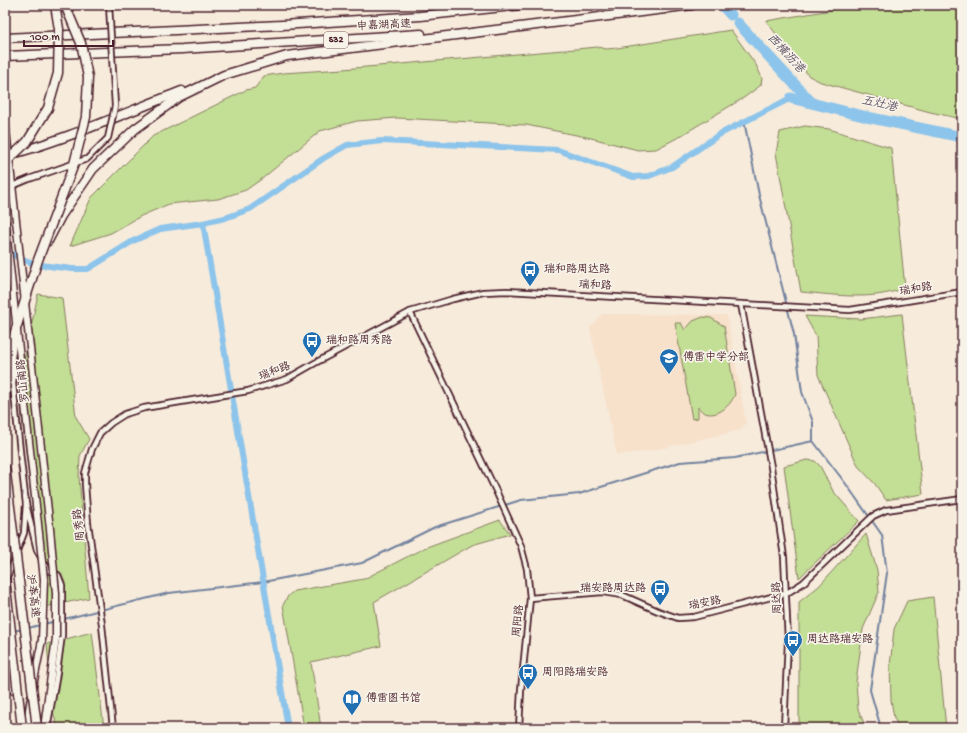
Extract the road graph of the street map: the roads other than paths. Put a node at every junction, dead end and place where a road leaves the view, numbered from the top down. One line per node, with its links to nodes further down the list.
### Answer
1 (55, 5): 12 (highway, bridge)
2 (65, 5): 15 (highway, bridge)
3 (109, 5): 13 (street, bridge)
4 (521, 5): 7 (highway, 申嘉湖高速 / S32)
5 (692, 5): 6 (highway, 申嘉湖高速 / S32)
6 (666, 9): 8 (highway, 申嘉湖高速 / S32); 9 (highway)
7 (5, 38)
8 (5, 56)
9 (224, 75): 11 (highway); 15 (highway, bridge)
10 (5, 121): 32 (main road, 罗山南路, bridge)
11 (5, 156)
12 (5, 163)
13 (5, 189)
14 (5, 221): 30 (main road, 罗山南路, bridge)
15 (38, 260): 20 (highway, bridge)
16 (962, 292): 17 (street, 瑞和路)
17 (741, 304): 18 (street, 瑞和路); 26 (street, 周达路)
18 (410, 312): 21 (street, 瑞和路); 27 (street, 周阳路)
19 (5, 338): 24 (street, 罗山南路)
20 (5, 399)
21 (92, 449): 34 (street, 周秀路)
22 (5, 466): 31 (highway, 沪奉高速, bridge)
23 (962, 499): 26 (street, 瑞安路)
24 (26, 504): 25 (street, 罗山南路); 33 (street, 罗山南路)
25 (5, 580): 29 (highway, bridge)
26 (787, 593): 27 (street, 瑞安路); 36 (street, 周达路)
27 (530, 598): 35 (street, 周阳路)
28 (5, 638): 29 (highway, bridge)
29 (22, 728)
30 (28, 728)
31 (37, 728)
32 (44, 728)
33 (47, 728)
34 (113, 728)
35 (519, 728)
36 (784, 728)

